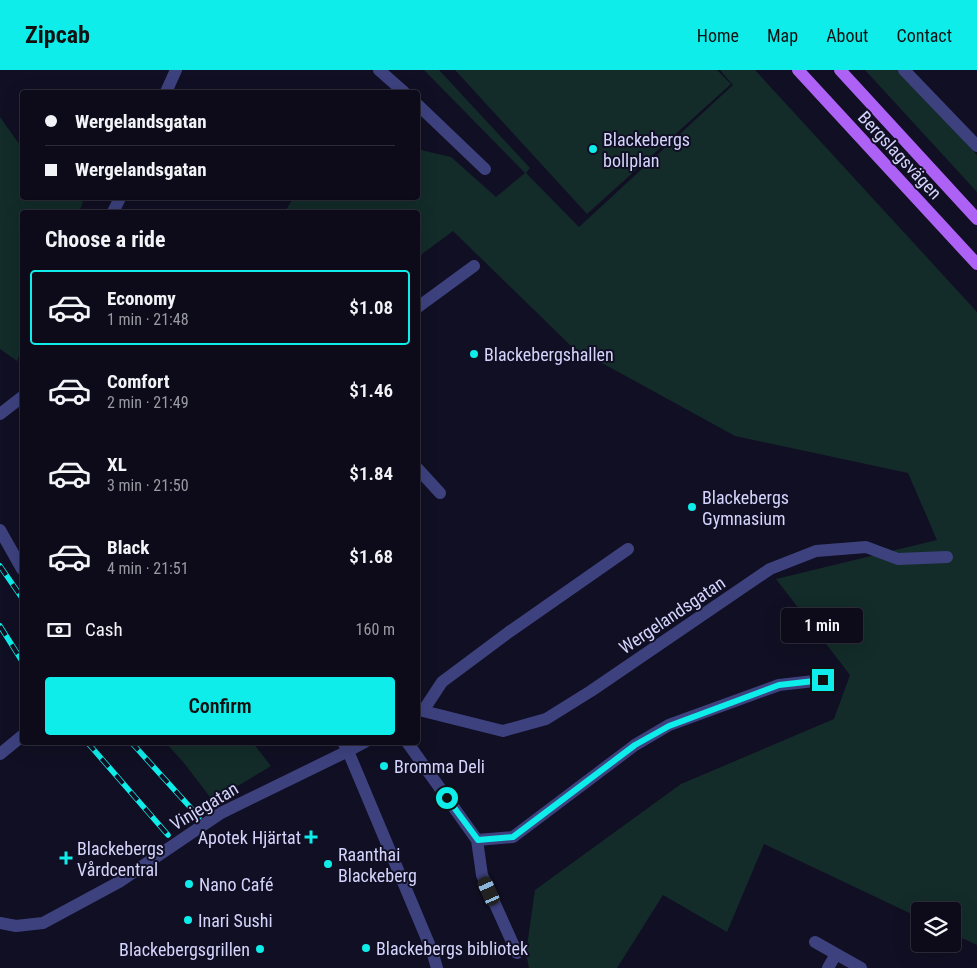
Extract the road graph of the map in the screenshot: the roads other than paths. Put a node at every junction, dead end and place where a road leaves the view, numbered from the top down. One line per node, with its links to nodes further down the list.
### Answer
1 (176, 70): 6 (street)
2 (379, 70): 7 (street)
3 (798, 70): 12 (main road, Bergslagsvägen)
4 (840, 70): 11 (main road, Bergslagsvägen)
5 (904, 70): 9 (street)
6 (167, 90)
7 (402, 90)
8 (420, 107): 10 (street)
9 (977, 146)
10 (486, 169)
11 (977, 219)
12 (977, 264)
13 (474, 266): 14 (street)
14 (420, 305)
15 (20, 399): 16 (street)
16 (0, 414)
17 (420, 471): 18 (street)
18 (440, 493)
19 (0, 530): 22 (street)
20 (628, 549): 24 (street, Wergelandsgatan)
21 (947, 558): 24 (street, Wergelandsgatan)
22 (20, 565)
23 (823, 680): 29 (street)
24 (420, 713)
25 (20, 738): 28 (street)
26 (409, 745): 29 (street)
27 (346, 747): 30 (street, Vinjegatan); 34 (street)
28 (0, 754)
29 (478, 840): 32 (street)
30 (0, 922)
31 (815, 942): 33 (street)
32 (517, 954)
33 (836, 954): 35 (street); 36 (street)
34 (437, 968)
35 (828, 968)
36 (861, 968)

